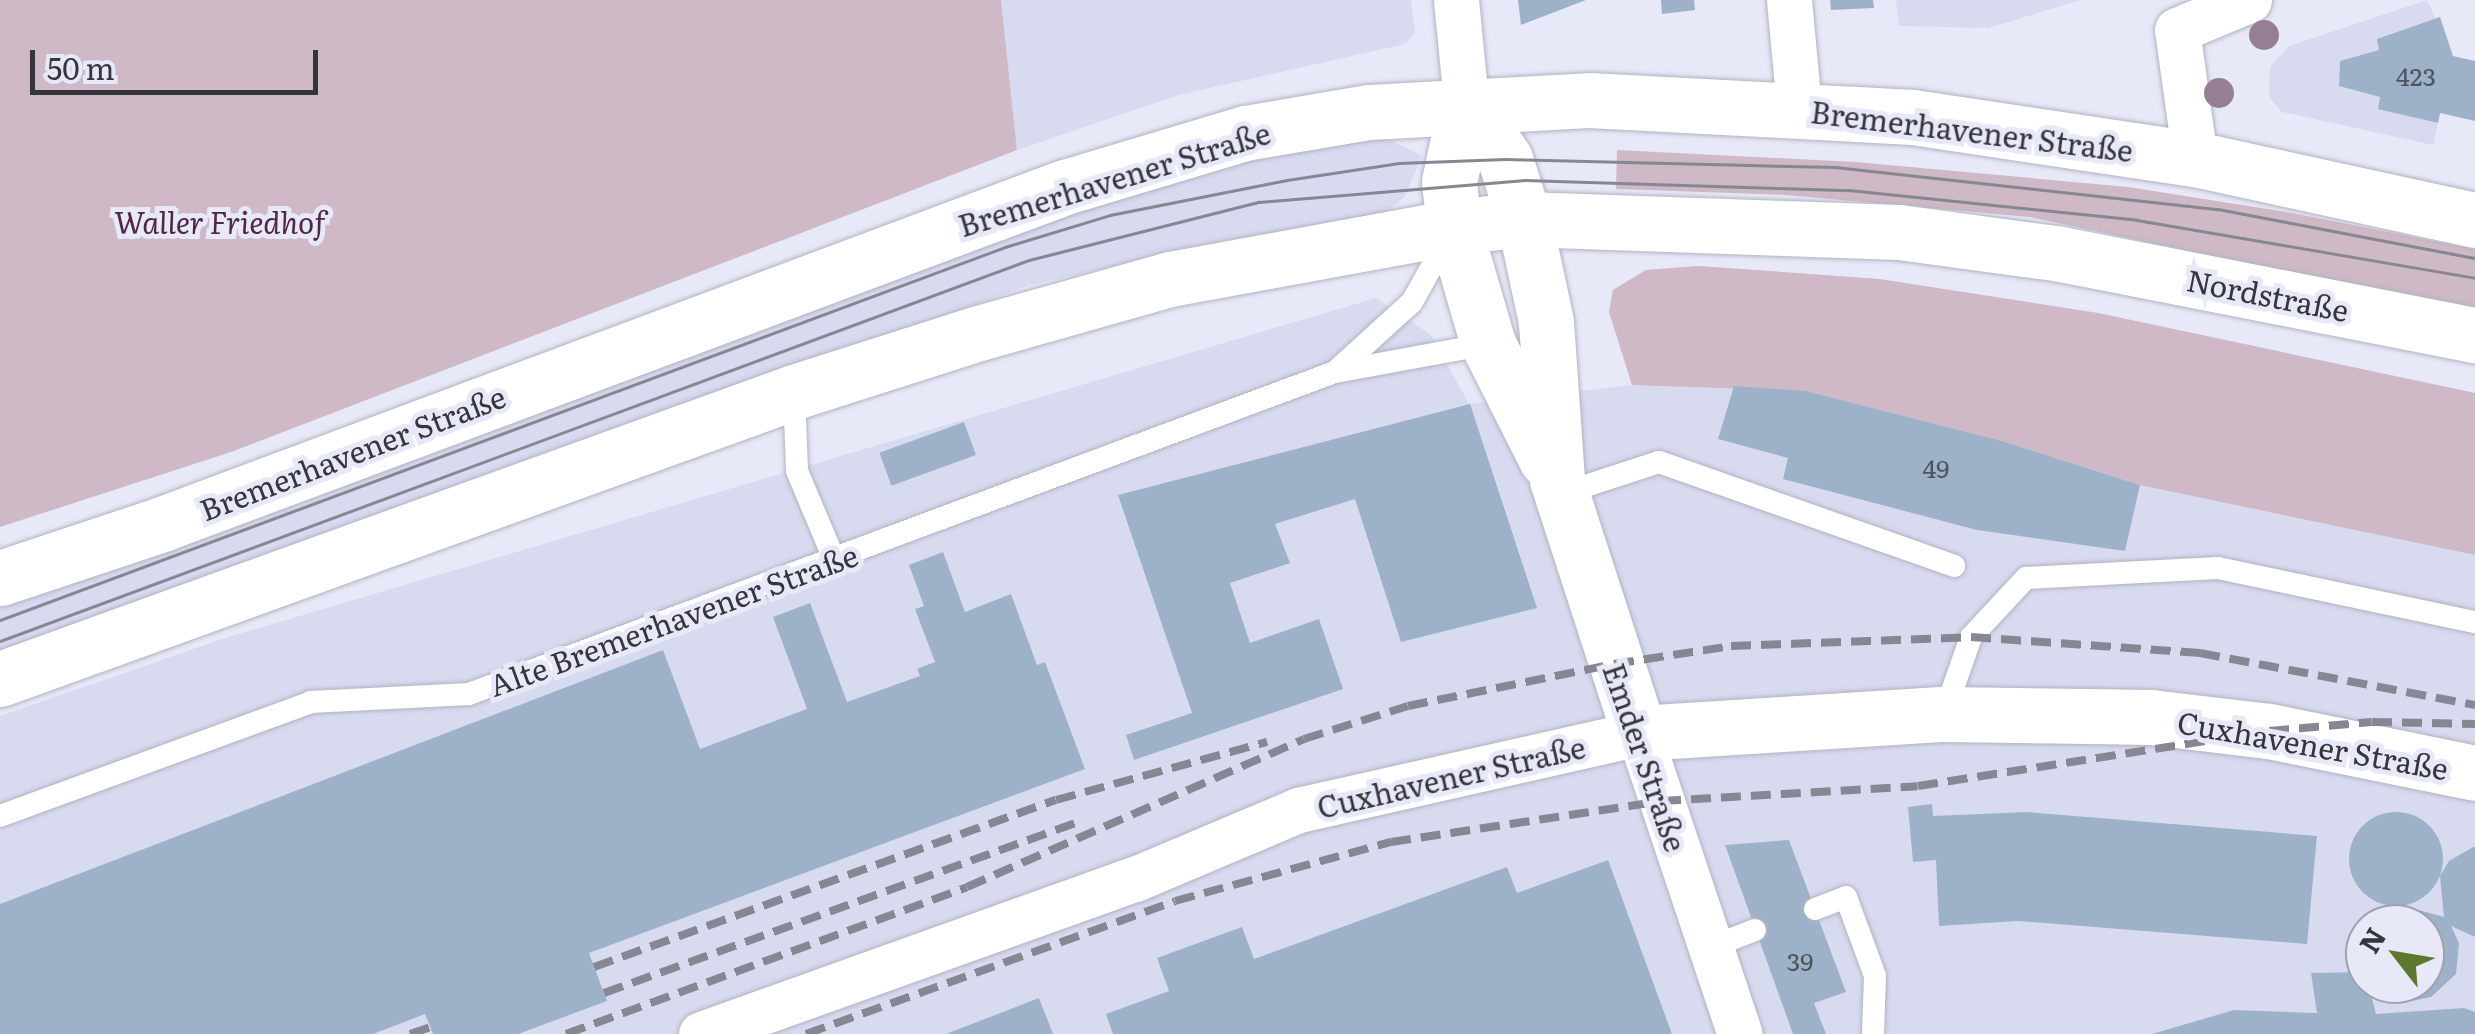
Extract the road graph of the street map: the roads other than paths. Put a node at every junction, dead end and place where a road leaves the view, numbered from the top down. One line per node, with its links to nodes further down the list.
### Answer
1 (1456, 0): 4 (street, Emder Straße)
2 (1789, 0): 5 (street)
3 (2250, 0): 6 (street)
4 (1466, 102): 5 (main road, Bremerhavener Straße); 7 (main road, Emder Straße); 9 (main road, Emder Straße); 17 (main road, Bremerhavener Straße)
5 (1798, 108): 6 (main road, Bremerhavener Straße)
6 (2195, 159): 8 (main road)
7 (1524, 220): 9 (main road); 10 (main road, Nordstraße); 14 (main road, Emder Straße)
8 (2475, 220)
9 (1454, 227): 11 (main road, Emder Straße); 12 (lane, Alte Bremerhavener Straße); 13 (main road)
10 (2475, 335)
11 (1488, 344): 12 (lane, Alte Bremerhavener Straße); 14 (main road, Emder Straße)
12 (1335, 372): 15 (lane, Alte Bremerhavener Straße)
13 (794, 392): 15 (lane); 19 (main road)
14 (1559, 487): 16 (lane); 21 (main road, Emder Straße)
15 (834, 559): 23 (lane, Alte Bremerhavener Straße)
16 (1954, 566)
17 (0, 578)
18 (2475, 622): 20 (lane)
19 (0, 679)
20 (1944, 714): 21 (main road, Cuxhavener Straße); 22 (main road, Cuxhavener Straße)
21 (1638, 733): 26 (street, Emder Straße); 27 (street, Cuxhavener Straße)
22 (2475, 773)
23 (0, 816)
24 (1815, 909): 29 (lane)
25 (1756, 930): 26 (lane)
26 (1710, 947): 28 (street, Emder Straße)
27 (701, 1034)
28 (1740, 1034)
29 (1873, 1034)

